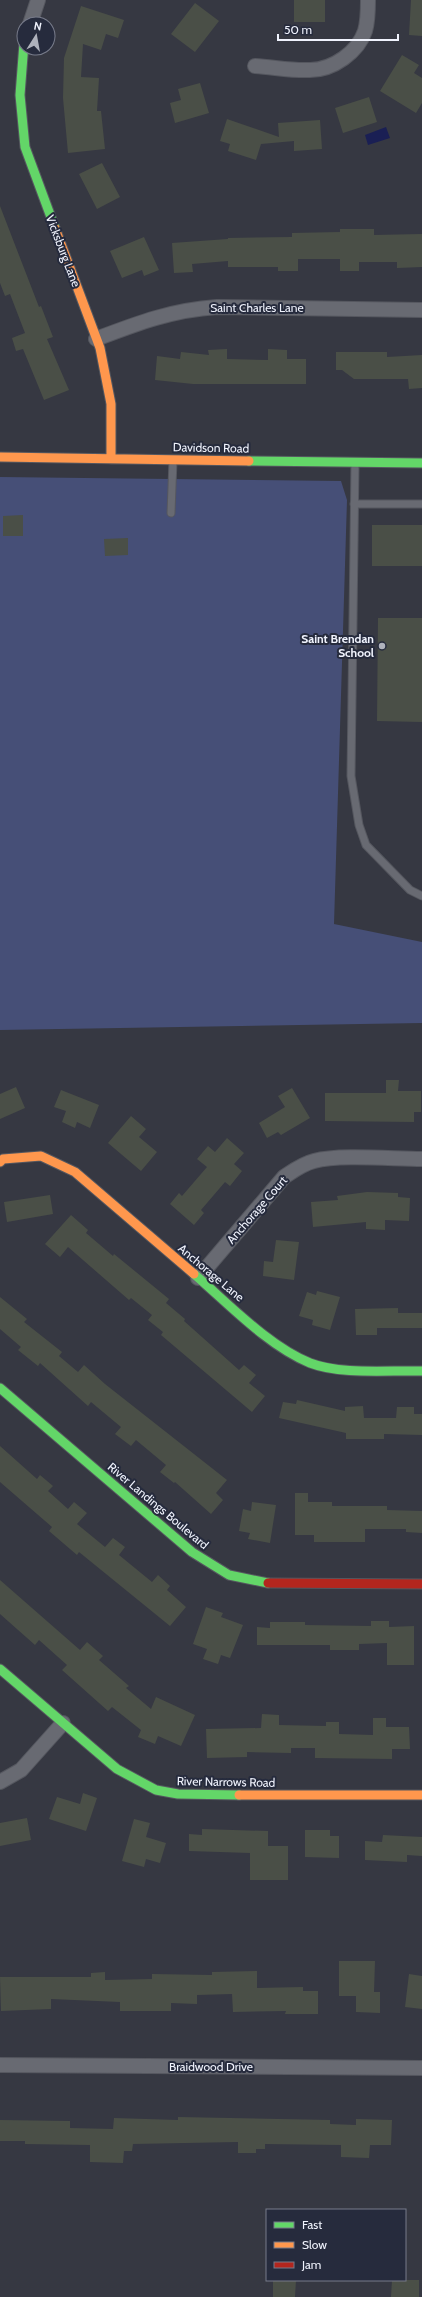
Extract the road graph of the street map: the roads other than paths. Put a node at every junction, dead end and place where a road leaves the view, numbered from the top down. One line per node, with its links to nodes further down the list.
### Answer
1 (38, 0): 3 (street)
2 (368, 0): 5 (street)
3 (33, 16)
4 (22, 56): 7 (street, Vicksburg Lane)
5 (255, 66)
6 (422, 310): 7 (street, Saint Charles Lane)
7 (96, 339): 9 (street, Vicksburg Lane)
8 (0, 458): 9 (street, Davidson Road)
9 (111, 459): 10 (street, Davidson Road)
10 (173, 460): 11 (street, Davidson Road); 15 (lane)
11 (355, 462): 12 (street, Davidson Road); 13 (lane)
12 (422, 463)
13 (354, 504): 14 (lane); 16 (lane)
14 (422, 504)
15 (172, 513)
16 (422, 896)
17 (422, 1159): 19 (street, Anchorage Court)
18 (0, 1162): 19 (street, Anchorage Lane)
19 (198, 1278): 20 (street, Anchorage Lane)
20 (422, 1371)
21 (0, 1388): 22 (street, River Landings Boulevard)
22 (422, 1584)
23 (0, 1669): 24 (street, River Narrows Road)
24 (63, 1723): 25 (street); 26 (street, River Narrows Road)
25 (0, 1782)
26 (422, 1795)
27 (0, 2065): 28 (street, Braidwood Drive)
28 (422, 2068)

